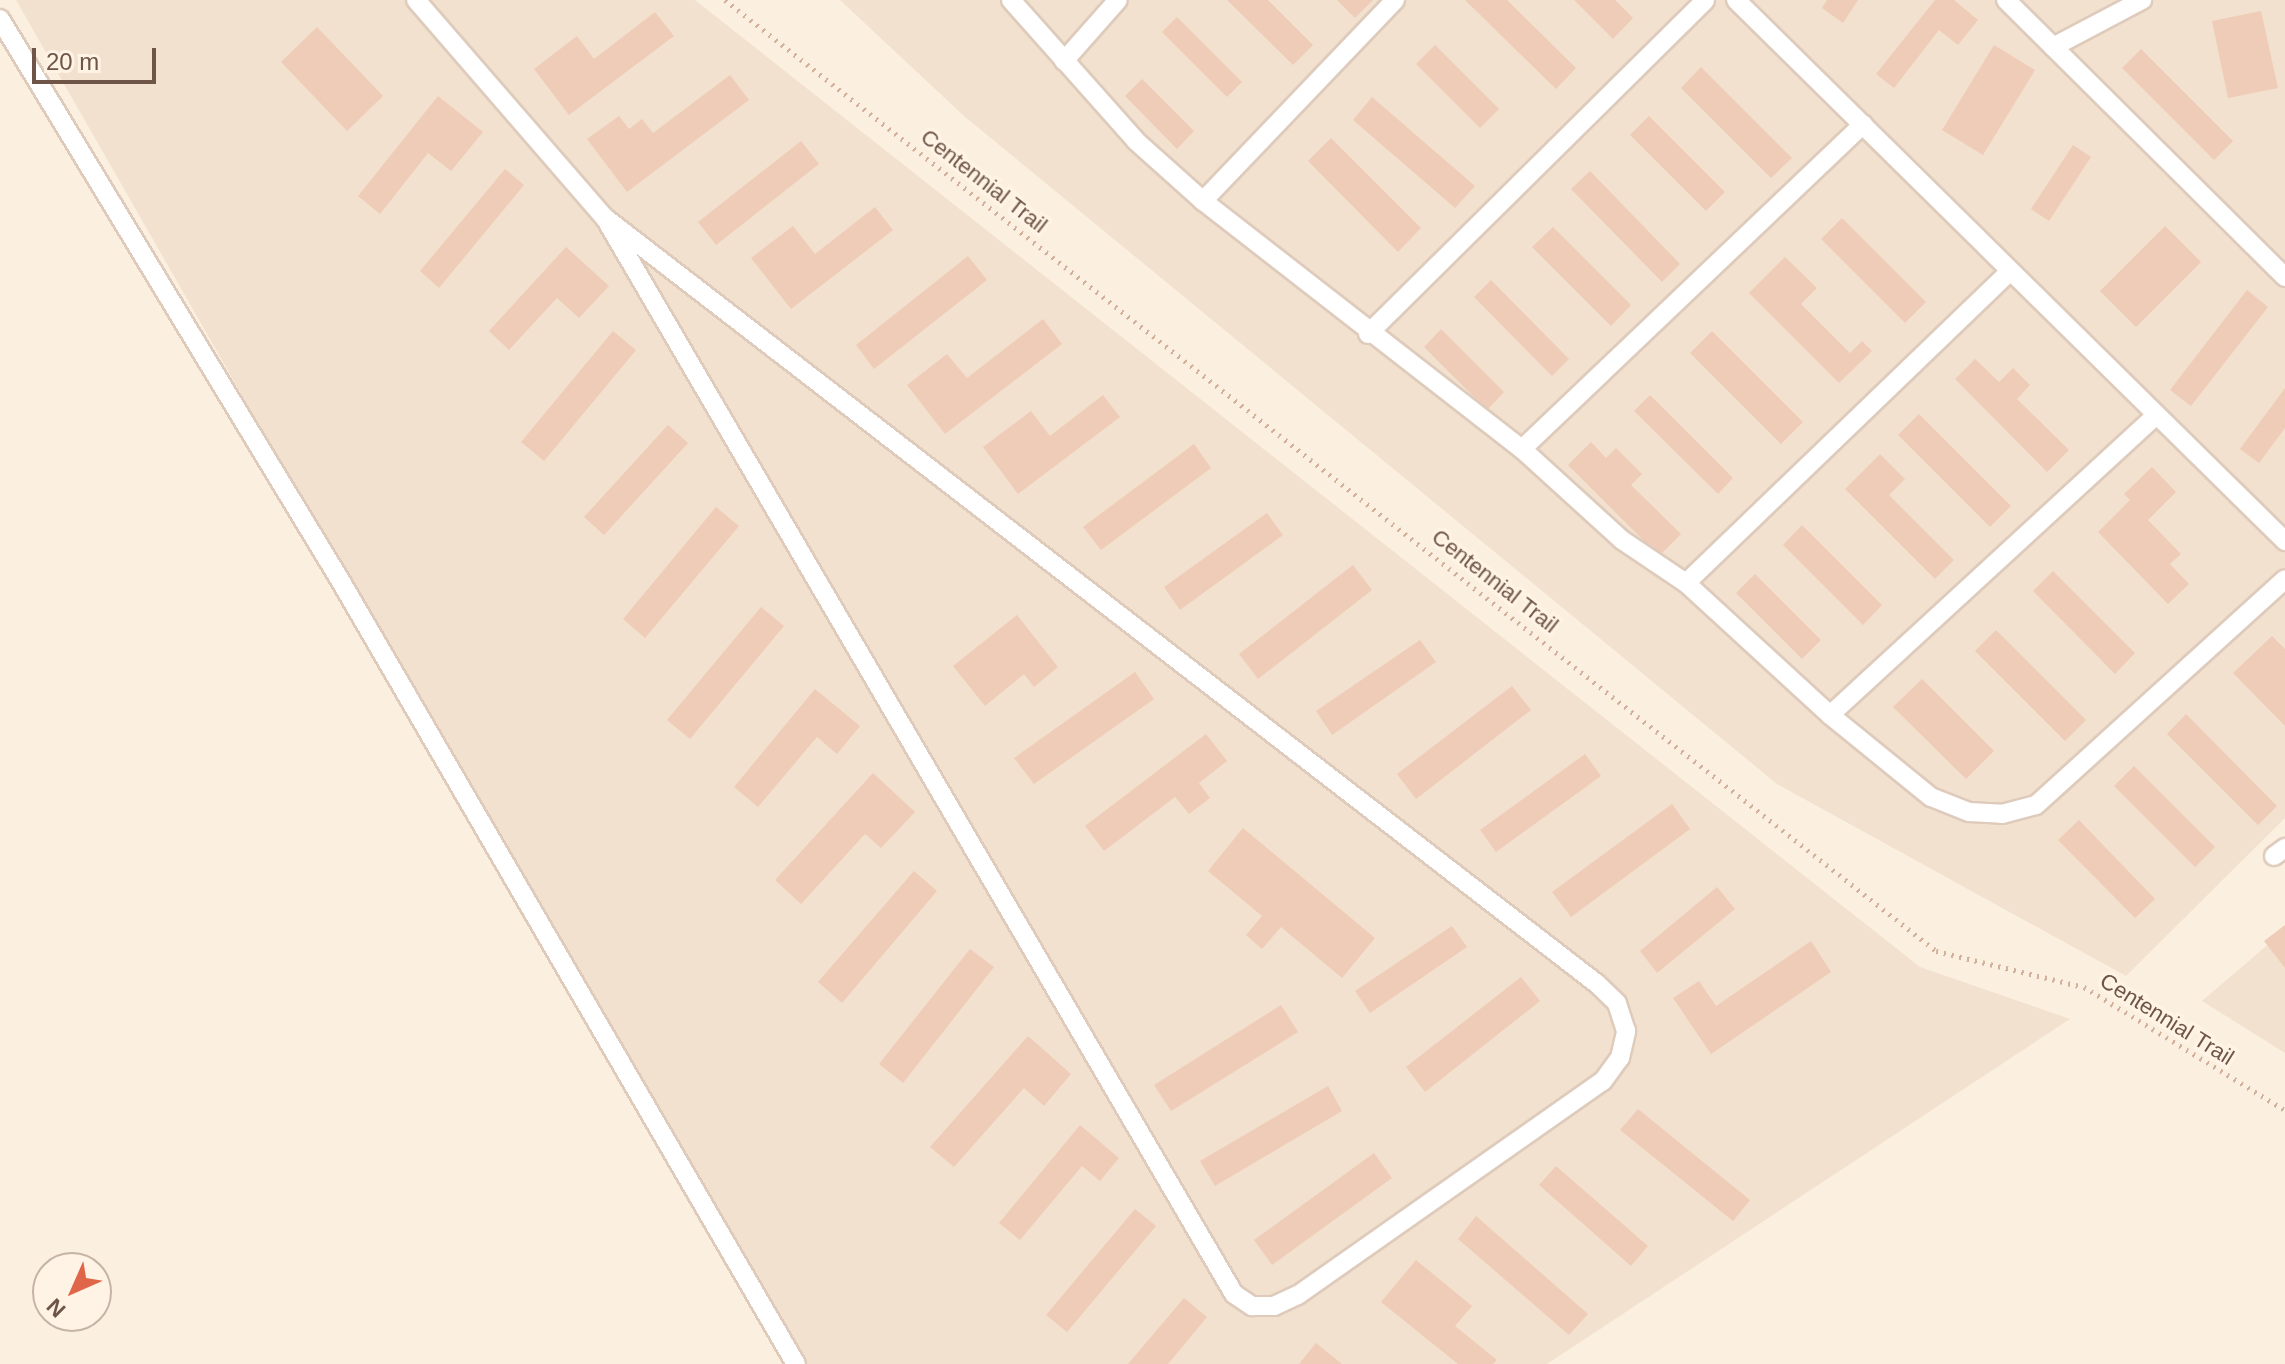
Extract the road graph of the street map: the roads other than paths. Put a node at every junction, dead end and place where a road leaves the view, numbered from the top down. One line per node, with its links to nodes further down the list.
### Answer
1 (416, 0): 14 (lane)
2 (1011, 0): 11 (lane)
3 (1118, 0): 11 (lane)
4 (1395, 0): 13 (lane)
5 (1705, 0): 17 (lane)
6 (1736, 0): 12 (lane)
7 (2006, 0): 10 (lane)
8 (2142, 0): 10 (lane)
9 (0, 19): 24 (lane)
10 (2053, 47): 16 (lane)
11 (1064, 61): 13 (lane)
12 (1863, 124): 15 (lane); 19 (lane)
13 (1203, 201): 17 (lane)
14 (605, 218): 14 (lane)
15 (2010, 271): 18 (lane); 22 (lane)
16 (2285, 277)
17 (1368, 334): 19 (lane)
18 (2155, 416): 20 (lane); 23 (lane)
19 (1522, 449): 22 (lane)
20 (2285, 541)
21 (2285, 579): 23 (lane)
22 (1686, 583): 23 (lane)
23 (1830, 715)
24 (796, 1364)

